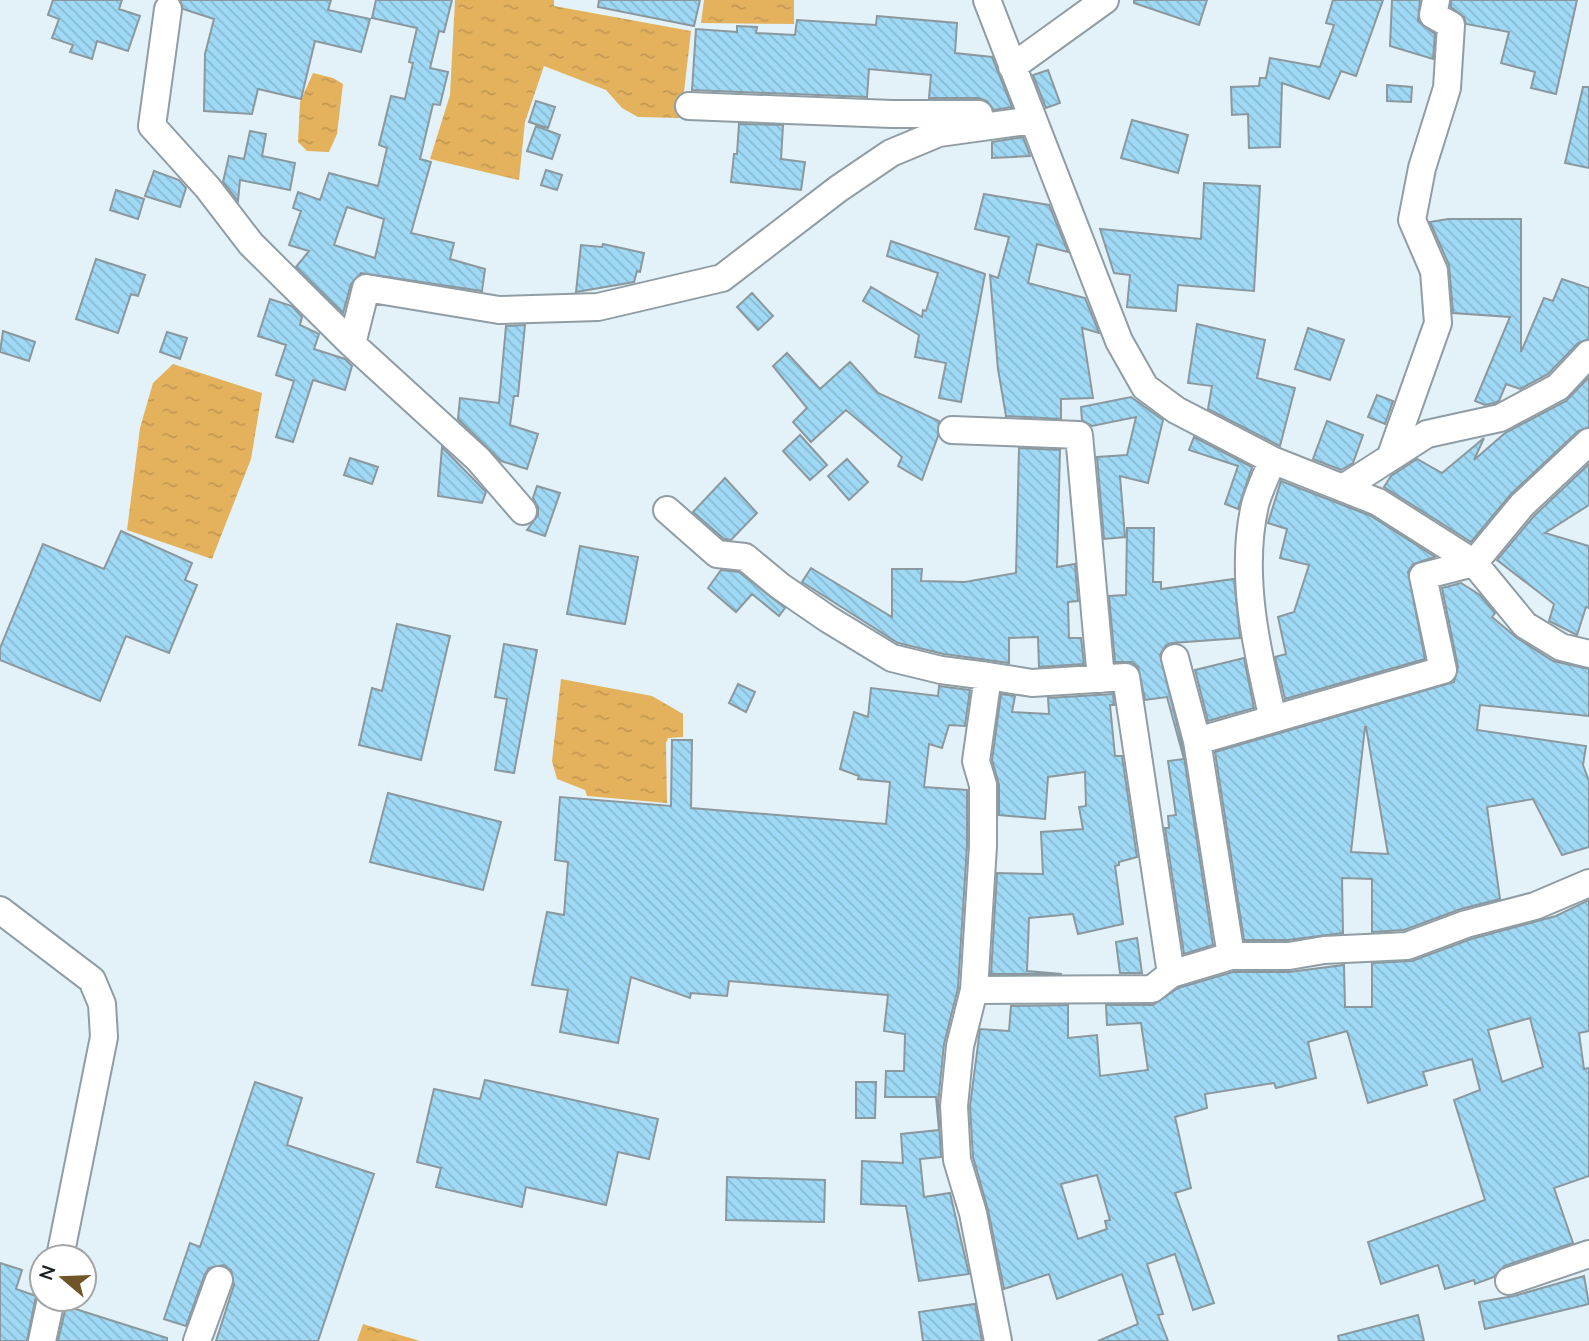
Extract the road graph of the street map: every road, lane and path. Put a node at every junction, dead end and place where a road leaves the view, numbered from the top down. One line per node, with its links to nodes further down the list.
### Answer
1 (987, 0): 5 (street)
2 (1105, 0): 5 (street)
3 (1436, 0): 12 (street)
4 (168, 9): 8 (street)
5 (1012, 67): 7 (street)
6 (689, 106): 7 (street)
7 (1031, 117): 8 (street); 13 (street)
8 (352, 344): 16 (street)
9 (1589, 354): 12 (street)
10 (952, 430): 21 (street)
11 (1589, 442): 17 (street)
12 (1390, 458): 14 (street)
13 (1272, 460): 14 (street); 22 (street)
14 (1343, 488): 17 (street)
15 (667, 510): 20 (street)
16 (523, 511)
17 (1474, 563): 18 (street); 22 (street)
18 (1589, 654)
19 (1175, 658): 23 (street)
20 (988, 676): 21 (street); 28 (street)
21 (1101, 679): 27 (street)
22 (1273, 719): 23 (street)
23 (1196, 741): 26 (street)
24 (1589, 883): 26 (street)
25 (0, 910): 29 (street)
26 (1231, 956): 27 (street)
27 (1171, 974): 28 (street)
28 (974, 990): 36 (street)
29 (63, 1243)
30 (1589, 1254): 32 (street)
31 (219, 1280): 35 (street)
32 (1508, 1281)
33 (48, 1313): 34 (street)
34 (42, 1341)
35 (197, 1341)
36 (998, 1341)

